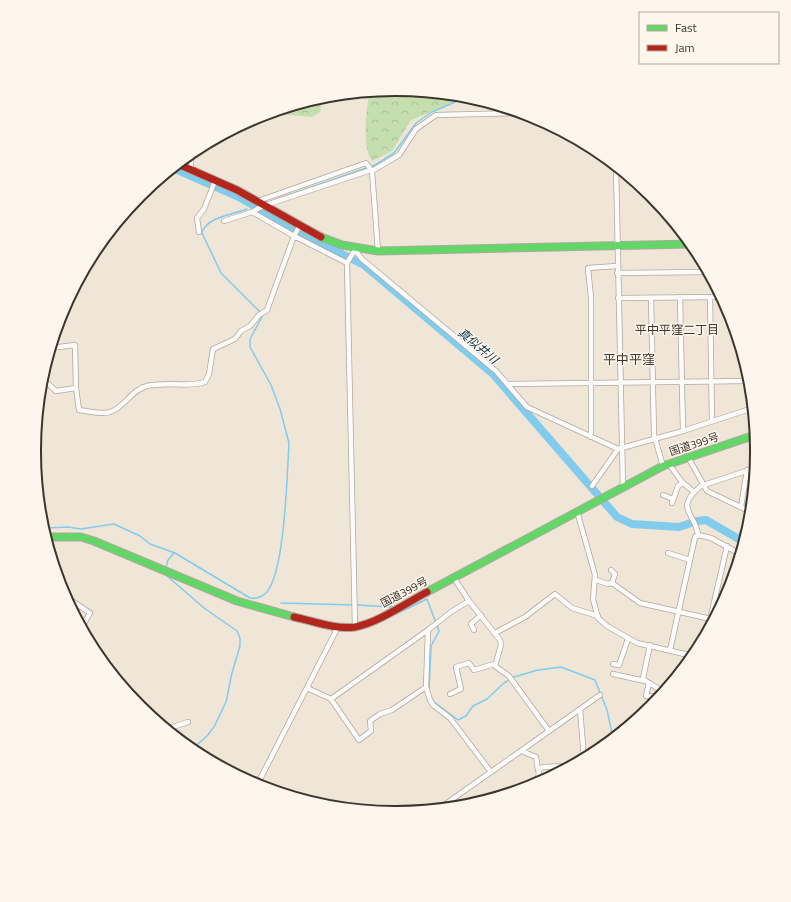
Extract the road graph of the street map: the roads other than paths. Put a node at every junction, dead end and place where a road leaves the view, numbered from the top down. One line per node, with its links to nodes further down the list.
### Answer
1 (503, 113): 5 (street)
2 (192, 162): 4 (street)
3 (185, 166): 4 (main road)
4 (192, 169): 7 (main road)
5 (370, 169): 8 (street); 8 (street); 17 (street)
6 (616, 174): 15 (street)
7 (215, 180): 8 (main road); 12 (street)
8 (261, 204): 9 (street); 11 (main road)
9 (252, 211): 10 (street); 13 (street)
10 (224, 221)
11 (300, 226): 13 (street); 16 (main road)
12 (199, 232)
13 (294, 235): 18 (street); 36 (street)
14 (683, 244): 15 (main road)
15 (617, 246): 17 (main road); 19 (street)
16 (354, 251): 17 (main road); 18 (street); 34 (street)
17 (378, 251)
18 (348, 262): 75 (street)
19 (617, 266): 21 (street); 35 (street)
20 (702, 272): 21 (street)
21 (617, 273): 25 (street)
22 (680, 297): 23 (street); 26 (street); 29 (street)
23 (710, 297): 24 (street); 30 (street)
24 (714, 297)
25 (618, 298): 26 (street); 31 (street)
26 (651, 298): 32 (street)
27 (57, 347): 36 (street)
28 (743, 381): 30 (street)
29 (682, 382): 30 (street); 32 (street); 39 (street)
30 (711, 382): 38 (street)
31 (620, 383): 32 (street); 35 (street); 43 (street)
32 (653, 383): 42 (street)
33 (48, 384): 36 (street)
34 (508, 384): 35 (street); 40 (street)
35 (590, 384): 40 (street)
36 (76, 388)
37 (747, 410): 38 (street)
38 (712, 421): 39 (street)
39 (683, 431): 42 (street)
40 (591, 437): 43 (street)
41 (749, 437): 44 (main road, 国道399号)
42 (654, 439): 43 (street); 45 (street)
43 (620, 449): 49 (street); 50 (street)
44 (688, 457): 45 (main road, 国道399号); 48 (street)
45 (665, 465): 47 (street); 50 (main road, 国道399号)
46 (747, 470): 48 (street); 53 (street)
47 (683, 483): 51 (street); 52 (street)
48 (704, 485): 51 (street); 53 (street)
49 (592, 486)
50 (623, 488): 55 (main road, 国道399号)
51 (694, 492): 56 (street)
52 (663, 496)
53 (741, 507): 54 (street)
54 (745, 509)
55 (577, 511): 63 (main road, 国道399号); 64 (street)
56 (698, 535): 58 (street); 61 (street)
57 (52, 537): 74 (main road, 国道399号)
58 (727, 546): 59 (street); 68 (street)
59 (735, 551)
60 (668, 553): 61 (street)
61 (690, 560): 69 (street)
62 (611, 570): 65 (street)
63 (454, 578): 66 (street); 75 (main road, 国道399号)
64 (596, 580): 65 (street); 71 (street)
65 (612, 583): 69 (street)
66 (469, 601): 70 (street); 76 (street)
67 (76, 603): 73 (street)
68 (714, 606)
69 (678, 611): 72 (street); 81 (street)
70 (481, 615): 77 (street); 78 (street)
71 (598, 616): 78 (street); 79 (street)
72 (708, 618)
73 (85, 622)
74 (338, 627): 75 (main road, 国道399号); 88 (street)
75 (355, 627)
76 (428, 630): 87 (street); 93 (street)
77 (474, 630)
78 (495, 633): 83 (street)
79 (628, 639): 80 (street); 84 (street)
80 (650, 645): 81 (street); 86 (street)
81 (670, 650): 82 (street)
82 (686, 654)
83 (494, 664): 90 (street); 97 (street)
84 (614, 664)
85 (613, 674): 86 (street)
86 (647, 682): 89 (street); 92 (street)
87 (426, 687): 93 (street); 102 (street)
88 (307, 688): 93 (street); 104 (street)
89 (659, 688)
90 (450, 694)
91 (600, 695): 94 (street)
92 (652, 696)
93 (331, 699)
94 (580, 709): 97 (street); 99 (street)
95 (188, 722): 96 (street)
96 (173, 727)
97 (549, 731): 98 (street)
98 (524, 749): 101 (street); 102 (street)
99 (583, 751)
100 (557, 766): 101 (street)
101 (539, 770): 103 (street)
102 (491, 772): 105 (street)
103 (539, 775)
104 (260, 779)
105 (450, 801)

